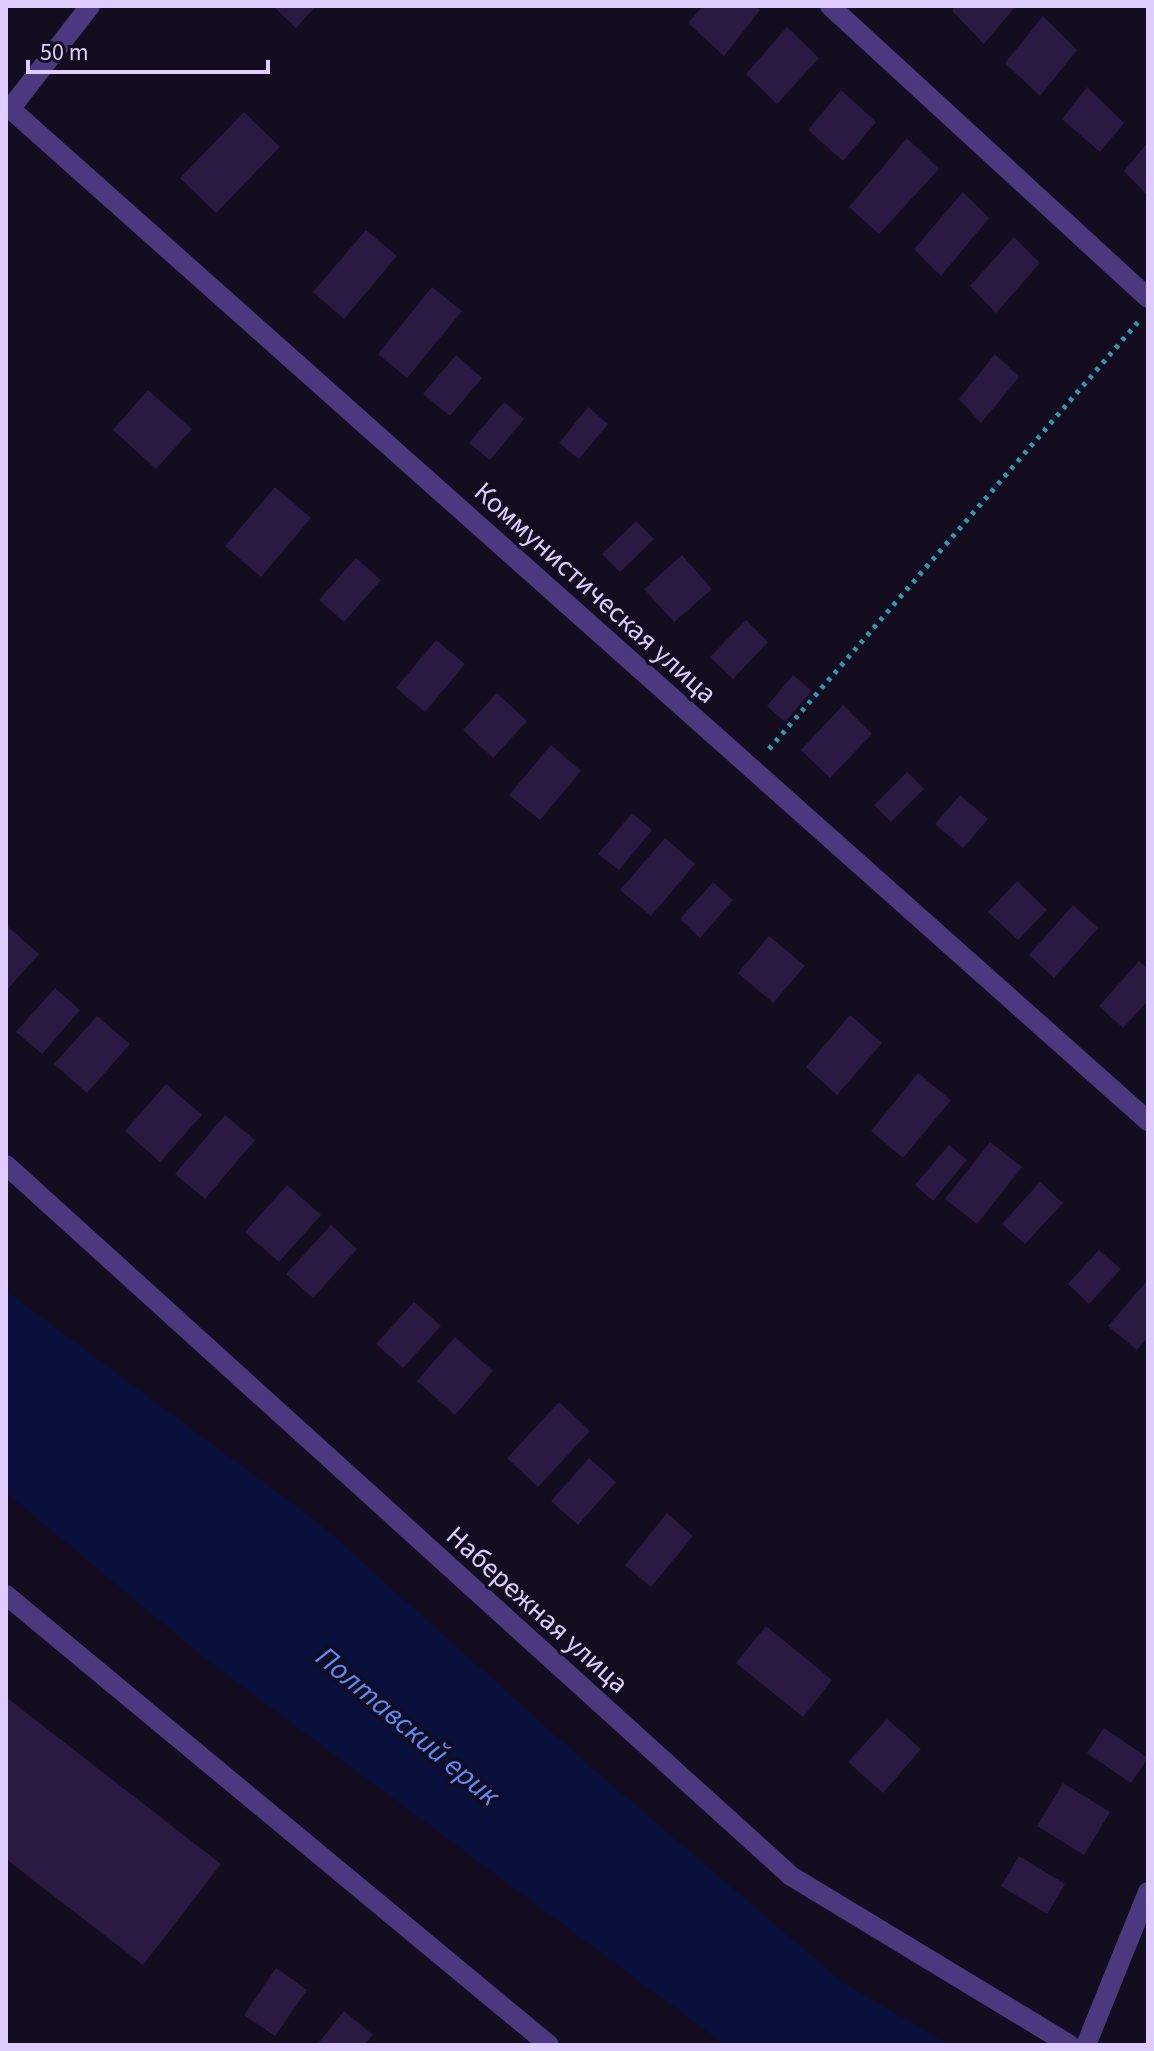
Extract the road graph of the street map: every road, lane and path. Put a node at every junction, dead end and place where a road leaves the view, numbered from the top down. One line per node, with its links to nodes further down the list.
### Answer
1 (90, 6): 3 (street)
2 (830, 6): 4 (street)
3 (8, 107): 6 (street, Коммунистическая улица)
4 (1148, 298)
5 (1148, 310): 6 (path)
6 (753, 768): 7 (street, Коммунистическая улица)
7 (1148, 1121)
8 (6, 1165): 12 (street, Набережная улица)
9 (6, 1595): 11 (street)
10 (1148, 1892): 13 (street)
11 (549, 2045)
12 (1070, 2045)
13 (1086, 2045)

